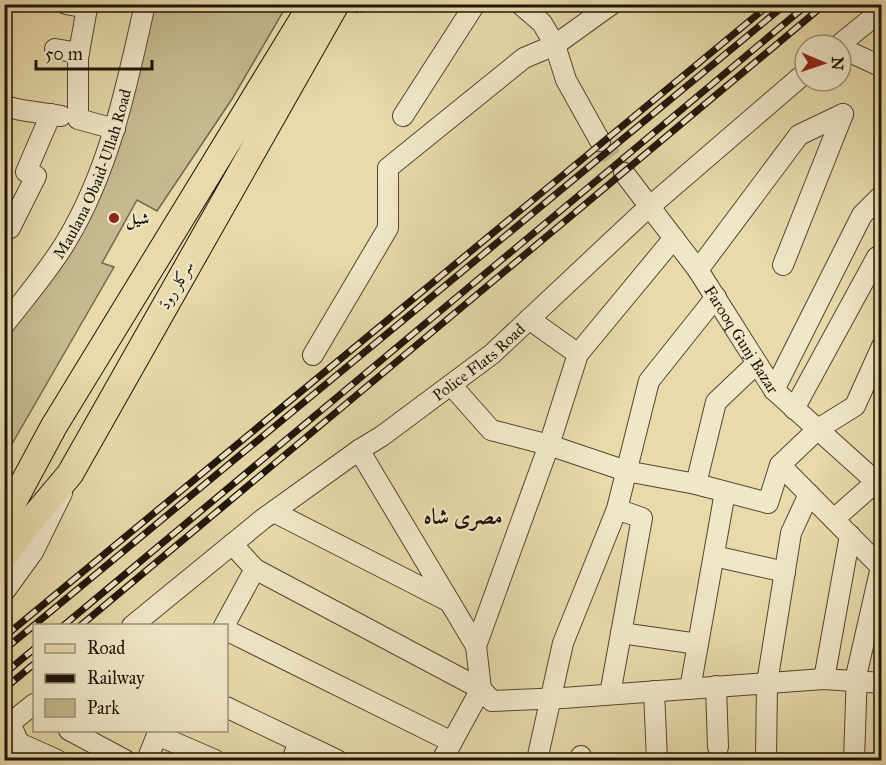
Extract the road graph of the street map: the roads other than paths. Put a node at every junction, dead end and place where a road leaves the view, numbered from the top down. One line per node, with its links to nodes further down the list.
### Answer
1 (66, 4): 12 (street)
2 (145, 4): 20 (street, Maulana Obaid-Ullah Road)
3 (312, 4): 30 (main road, سرکلر روڈ)
4 (475, 4): 18 (street)
5 (520, 4): 10 (street)
6 (612, 4): 10 (street)
7 (348, 9): 32 (main road, سرکلر روڈ)
8 (882, 10): 9 (street)
9 (853, 36)
10 (555, 45): 21 (street); 37 (street)
11 (55, 49): 12 (street)
12 (79, 53): 19 (street)
13 (853, 53): 14 (street)
14 (882, 67)
15 (793, 83): 24 (street, Police Flats Road)
16 (4, 106): 17 (street)
17 (51, 114): 19 (street); 25 (street)
18 (403, 116)
19 (78, 119): 20 (street)
20 (115, 129): 34 (street, Maulana Obaid-Ullah Road)
21 (600, 141)
22 (624, 173): 24 (street, Farooq Gunj Bazar)
23 (882, 195): 40 (street)
24 (649, 207): 26 (street, Farooq Gunj Bazar); 33 (street, Police Flats Road)
25 (4, 225)
26 (674, 238): 29 (street, Farooq Gunj Bazar); 36 (street)
27 (877, 257): 41 (street)
28 (783, 265): 29 (street)
29 (698, 270): 31 (street, Farooq Gunj Bazar)
30 (138, 288): 32 (main road); 44 (main road, سرکلر روڈ)
31 (716, 297): 38 (street, Farooq Gunj Bazar); 47 (street)
32 (165, 304): 48 (main road, سرکلر روڈ)
33 (529, 319): 36 (street); 39 (street, Police Flats Road)
34 (4, 326)
35 (882, 346): 42 (street)
36 (578, 354): 43 (street)
37 (313, 355)
38 (756, 364): 40 (street, Farooq Gunj Bazar); 49 (street)
39 (452, 386): 43 (street); 45 (street, Police Flats Road)
40 (774, 390): 41 (street, Farooq Gunj Bazar)
41 (794, 409): 42 (street, Farooq Gunj Bazar)
42 (818, 429): 46 (street); 50 (street, Farooq Gunj Bazar)
43 (549, 445): 47 (street); 71 (street)
44 (43, 447): 53 (street); 56 (main road, سرکلر روڈ)
45 (359, 450): 55 (street, Police Flats Road); 65 (street)
46 (780, 465): 51 (street); 52 (street)
47 (626, 471): 49 (street); 54 (street)
48 (70, 474): 61 (main road, سرکلر روڈ); 64 (street)
49 (696, 484): 51 (street)
50 (879, 484): 57 (street)
51 (725, 492): 60 (street)
52 (809, 494): 57 (street); 63 (street)
53 (4, 495)
54 (617, 509): 69 (street); 81 (street)
55 (274, 512): 59 (street, Police Flats Road); 65 (street)
56 (4, 519)
57 (834, 519): 58 (street)
58 (850, 535): 72 (street); 73 (street)
59 (232, 544): 62 (street); 66 (street, Police Flats Road)
60 (714, 556): 63 (street); 70 (street)
61 (4, 557)
62 (255, 569): 67 (street); 77 (street)
63 (785, 572): 74 (street)
64 (4, 592)
65 (450, 602): 71 (street)
66 (134, 624)
67 (225, 624)
68 (228, 631): 87 (street)
69 (621, 633): 70 (street); 80 (street)
70 (698, 644): 78 (street)
71 (476, 646): 77 (street)
72 (824, 679): 73 (street); 74 (street)
73 (856, 681): 75 (street); 100 (street)
74 (767, 683): 76 (street); 99 (street)
75 (882, 683)
76 (716, 686): 78 (street); 88 (street)
77 (481, 689): 81 (street); 87 (street)
78 (690, 689): 79 (street)
79 (654, 691): 80 (street); 98 (street)
80 (610, 694): 81 (street)
81 (551, 698): 97 (street)
82 (32, 708): 84 (street)
83 (228, 708): 86 (street)
84 (7, 726): 89 (street)
85 (73, 732): 91 (street)
86 (299, 742): 94 (street); 95 (street)
87 (452, 742): 96 (street)
88 (718, 747)
89 (15, 752): 90 (street)
90 (57, 760)
91 (125, 760)
92 (147, 760): 93 (street)
93 (215, 760)
94 (292, 760)
95 (337, 760)
96 (442, 760)
97 (537, 760)
98 (657, 760)
99 (766, 760)
100 (854, 760)

